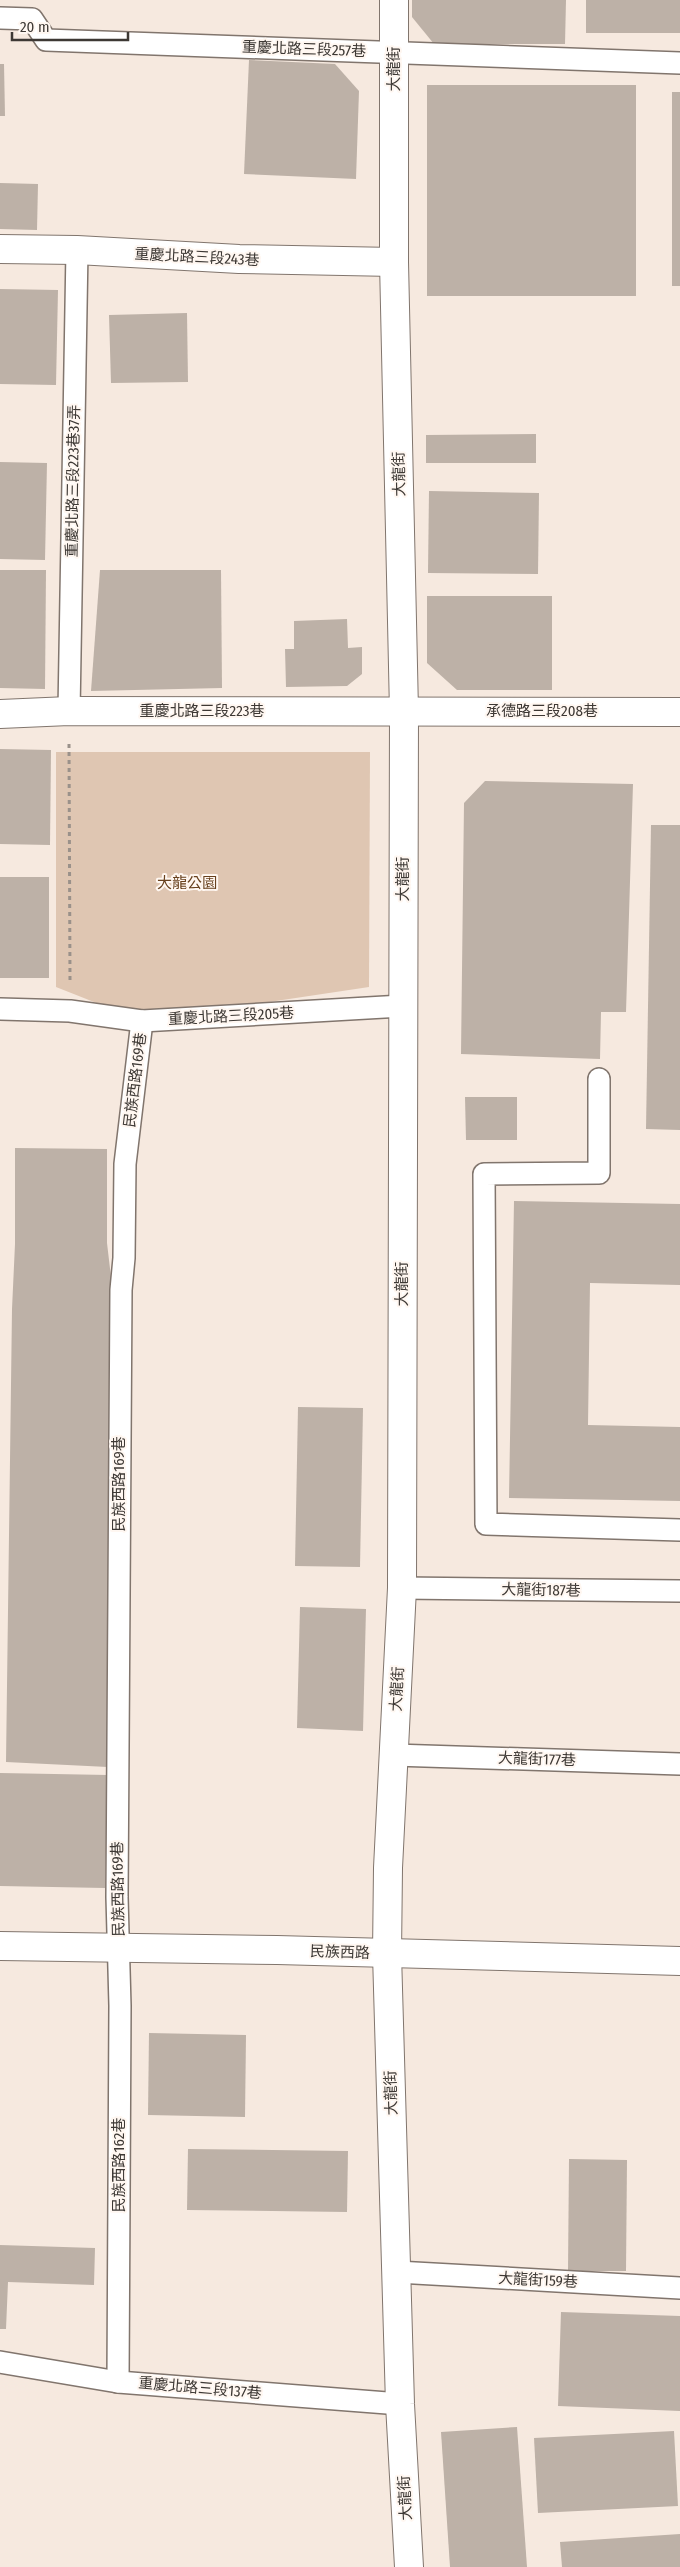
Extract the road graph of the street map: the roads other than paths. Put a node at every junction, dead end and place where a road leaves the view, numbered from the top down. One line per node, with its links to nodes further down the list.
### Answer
1 (394, 0): 3 (street, 大龍街)
2 (0, 18): 3 (lane, 重慶北路三段257巷)
3 (394, 53): 4 (lane, 重慶北路三段257巷); 7 (street, 大龍街)
4 (680, 63)
5 (0, 249): 6 (street, 重慶北路三段243巷)
6 (77, 250): 7 (street, 重慶北路三段243巷); 8 (lane, 重慶北路三段223巷37弄)
7 (394, 262): 9 (street, 大龍街)
8 (69, 711): 9 (street, 重慶北路三段223巷); 11 (street, 重慶北路三段223巷)
9 (404, 711): 10 (street, 承德路三段208巷); 12 (street, 大龍街)
10 (680, 712)
11 (0, 714)
12 (402, 1006): 14 (lane, 重慶北路三段205巷); 17 (street, 大龍街)
13 (0, 1009): 14 (lane, 重慶北路三段205巷)
14 (142, 1021): 22 (lane, 民族西路169巷)
15 (599, 1079): 16 (lane)
16 (680, 1530)
17 (402, 1588): 18 (lane, 大龍街187巷); 19 (street, 大龍街)
18 (680, 1591)
19 (394, 1755): 20 (lane, 大龍街177巷); 23 (street, 大龍街)
20 (680, 1764)
21 (0, 1946): 22 (street, 民族西路)
22 (119, 1948): 23 (street, 民族西路); 28 (lane, 民族西路162巷)
23 (388, 1954): 24 (street, 民族西路); 25 (street, 大龍街)
24 (680, 1961)
25 (397, 2272): 26 (lane, 大龍街159巷); 29 (street, 大龍街)
26 (680, 2288)
27 (0, 2362): 28 (lane, 重慶北路三段137巷)
28 (118, 2382): 29 (lane, 重慶北路三段137巷)
29 (400, 2404): 30 (street, 大龍街)
30 (409, 2567)

